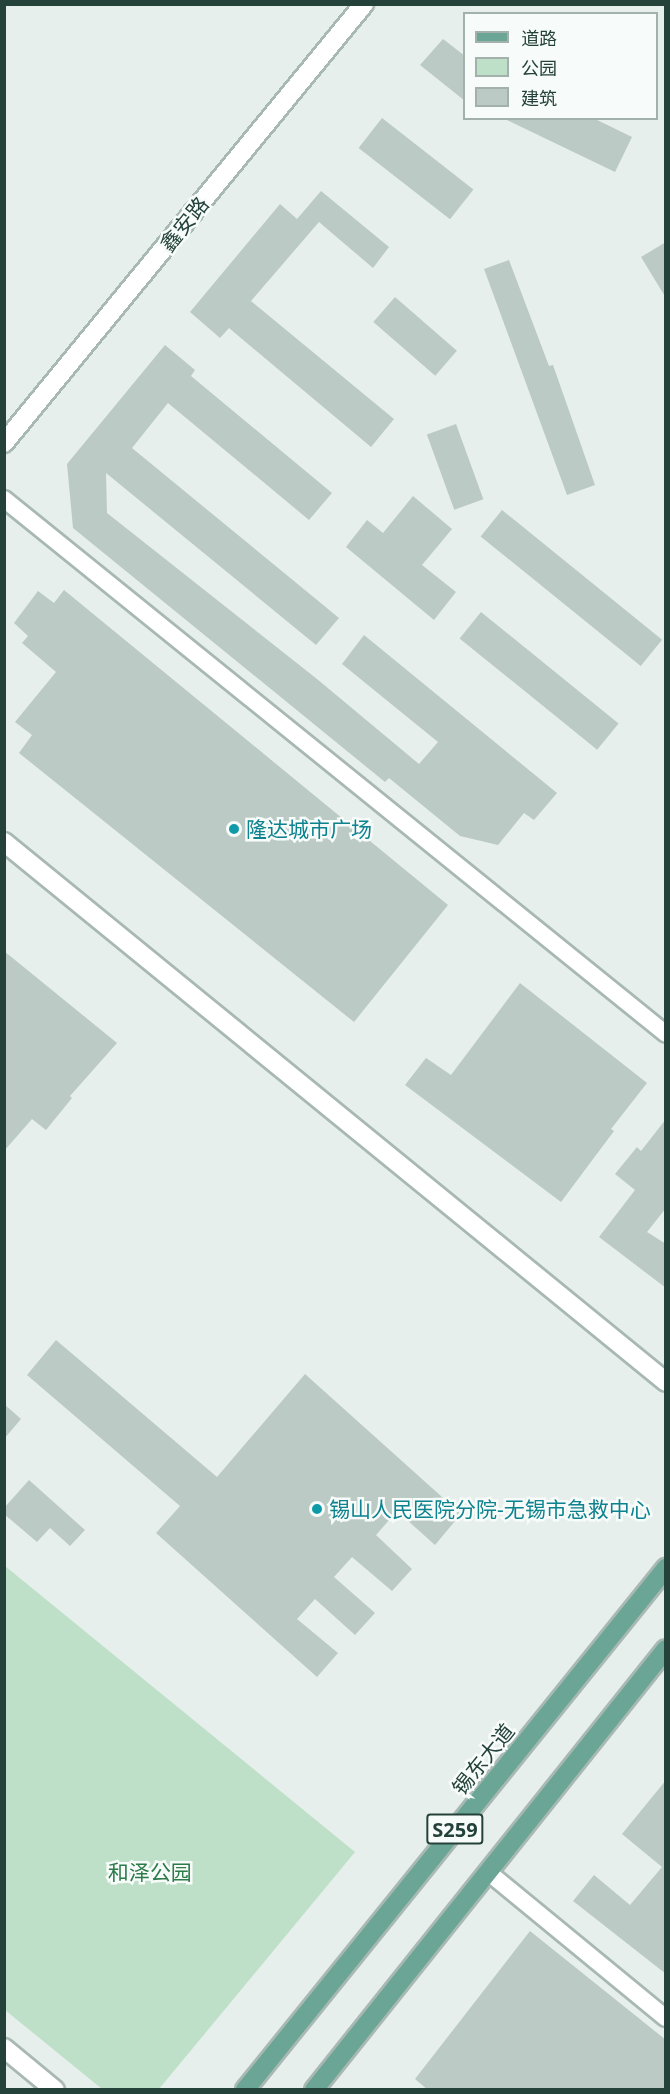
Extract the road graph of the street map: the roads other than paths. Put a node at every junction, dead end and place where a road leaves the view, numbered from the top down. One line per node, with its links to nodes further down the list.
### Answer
1 (364, 4): 2 (street, 鑫安路)
2 (4, 443)
3 (4, 499): 5 (street)
4 (4, 842): 6 (street)
5 (666, 1034)
6 (666, 1382)
7 (666, 1568): 13 (main road, 锡东大道 / S259)
8 (666, 1649): 9 (main road, S259)
9 (488, 1872): 10 (street); 14 (main road, S259)
10 (666, 2018)
11 (4, 2048): 12 (street)
12 (55, 2090)
13 (245, 2090)
14 (314, 2090)

